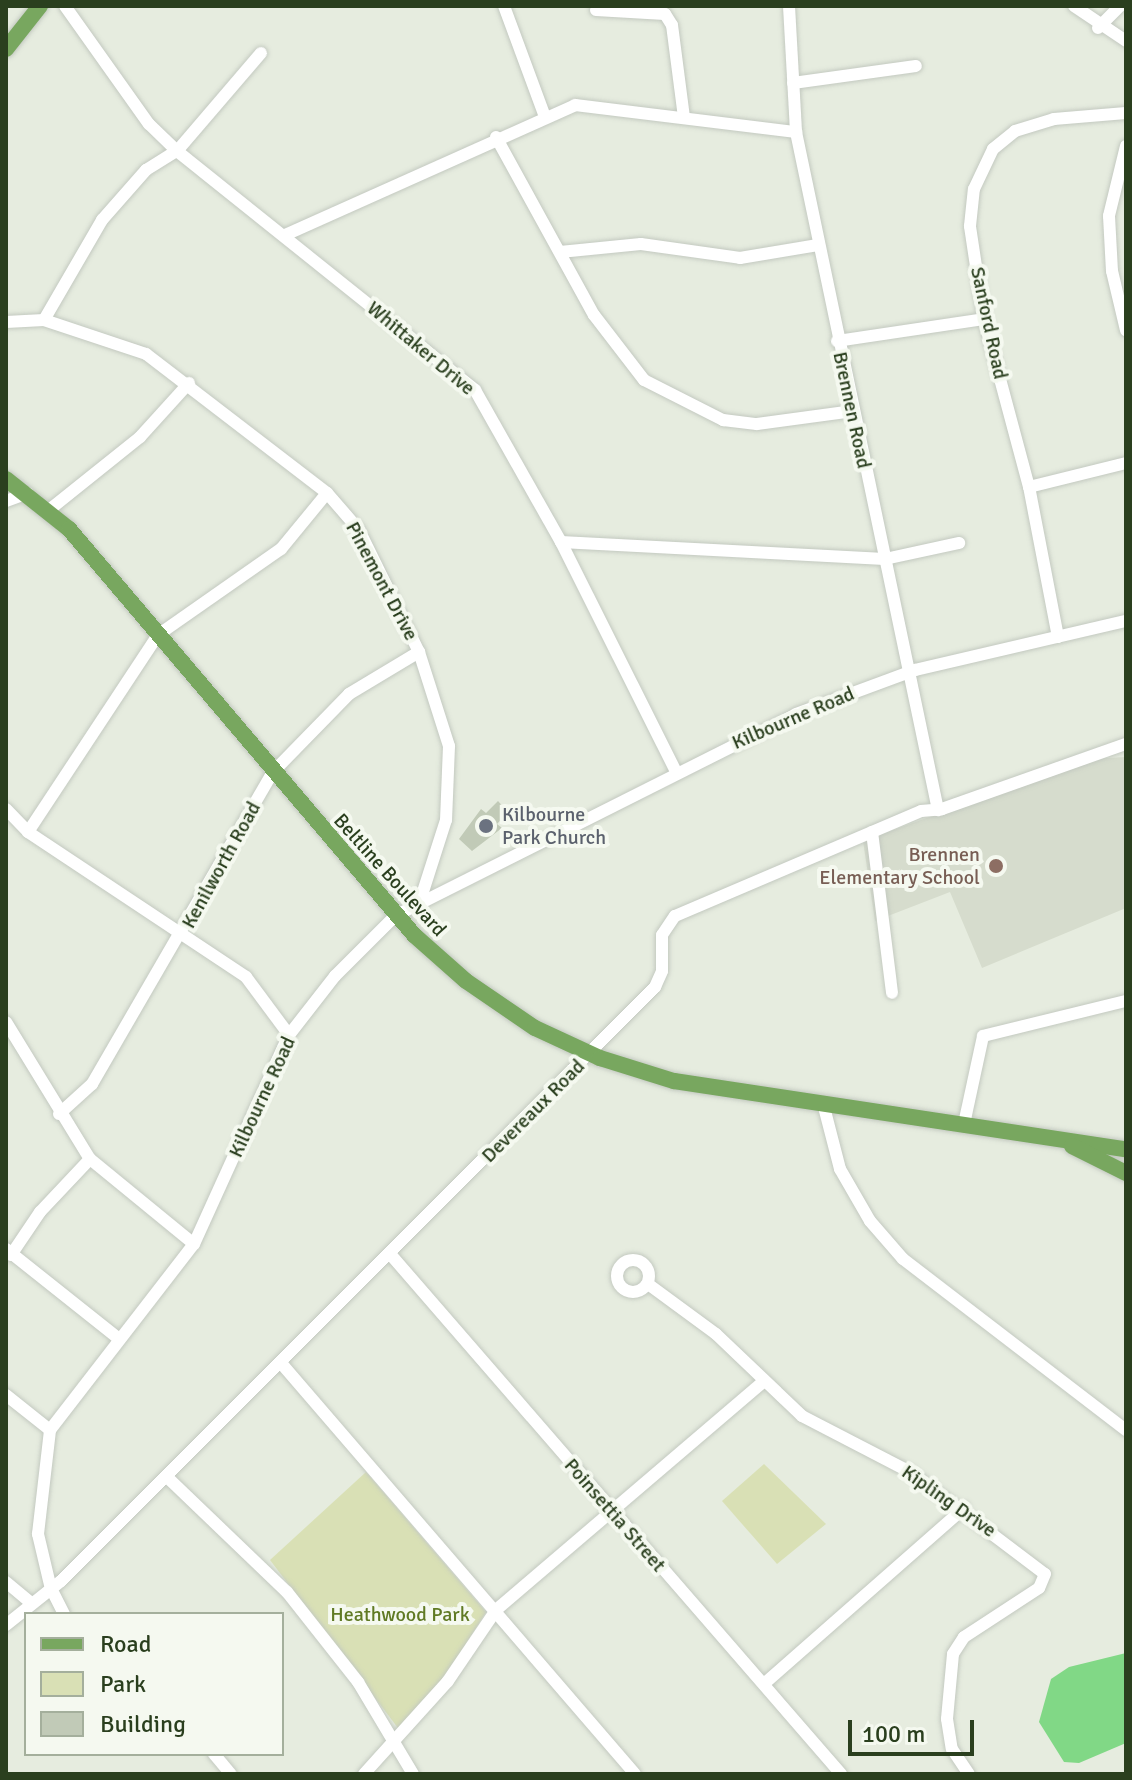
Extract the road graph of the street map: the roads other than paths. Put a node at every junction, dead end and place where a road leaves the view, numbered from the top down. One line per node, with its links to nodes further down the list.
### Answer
1 (40, 6): 10 (main road)
2 (65, 6): 20 (street, Whittaker Drive)
3 (504, 6): 15 (street)
4 (789, 6): 13 (street, Brennen Road)
5 (1074, 6): 8 (street)
6 (1120, 6): 8 (street)
7 (596, 10): 16 (street)
8 (1098, 28): 9 (street)
9 (1126, 41)
10 (6, 49)
11 (261, 53): 20 (street)
12 (916, 66): 13 (street)
13 (793, 83): 17 (street, Brennen Road)
14 (1126, 113): 24 (street, Sanford Road)
15 (544, 114): 16 (street); 18 (street)
16 (684, 117): 17 (street)
17 (796, 132): 22 (street, Brennen Road)
18 (496, 137): 21 (street); 23 (street)
19 (1126, 146): 27 (street)
20 (177, 151): 21 (street, Whittaker Drive); 25 (street)
21 (285, 235): 38 (street, Whittaker Drive)
22 (818, 245): 23 (street); 28 (street, Brennen Road)
23 (560, 252): 30 (street)
24 (984, 319): 28 (street); 33 (street, Sanford Road)
25 (44, 320): 26 (street, Pinemont Drive); 29 (street, Pinemont Drive)
26 (6, 322)
27 (1126, 330)
28 (837, 341): 30 (street, Brennen Road)
29 (189, 383): 35 (street, Pinemont Drive); 37 (street)
30 (853, 411): 40 (street, Brennen Road)
31 (1126, 463): 33 (street)
32 (6, 479): 34 (main road, Beltline Boulevard)
33 (1029, 487): 43 (street, Sanford Road)
34 (28, 493): 36 (street); 37 (main road, Beltline Boulevard)
35 (327, 493): 42 (street); 44 (street, Pinemont Drive)
36 (6, 501)
37 (49, 510): 42 (main road, Beltline Boulevard)
38 (561, 542): 40 (street); 47 (street, Whittaker Drive)
39 (959, 543): 40 (street)
40 (885, 559): 45 (street, Brennen Road)
41 (1126, 621): 43 (street, Kilbourne Road)
42 (158, 635): 48 (main road, Beltline Boulevard); 51 (street)
43 (1058, 637): 45 (street, Kilbourne Road)
44 (419, 652): 48 (street, Kenilworth Road); 53 (street, Pinemont Drive)
45 (909, 672): 47 (street, Kilbourne Road); 50 (street, Brennen Road)
46 (1126, 744): 50 (street, Devereaux Road)
47 (675, 770): 53 (street, Kilbourne Road)
48 (273, 772): 54 (main road, Beltline Boulevard); 55 (street, Kenilworth Road)
49 (6, 809): 51 (street)
50 (938, 810): 52 (street, Devereaux Road)
51 (28, 832): 55 (street)
52 (872, 832): 56 (street); 60 (street, Devereaux Road)
53 (421, 898): 54 (street, Kilbourne Road)
54 (395, 916): 59 (street, Kilbourne Road); 60 (main road, Beltline Boulevard)
55 (183, 933): 59 (street); 62 (street, Kenilworth Road)
56 (892, 993)
57 (1126, 1001): 63 (street)
58 (6, 1022): 62 (street)
59 (289, 1035): 68 (street, Kilbourne Road)
60 (589, 1054): 61 (main road, Beltline Boulevard); 70 (street, Devereaux Road)
61 (824, 1107): 63 (main road, Beltline Boulevard); 77 (street)
62 (59, 1114): 66 (street)
63 (964, 1124): 64 (main road, Beltline Boulevard)
64 (1052, 1137): 65 (main road, Beltline Boulevard); 67 (main road)
65 (1126, 1149)
66 (90, 1159): 68 (street); 69 (street)
67 (1126, 1173)
68 (194, 1244): 72 (street, Kilbourne Road)
69 (9, 1252): 72 (street)
70 (391, 1255): 73 (street, Devereaux Road); 80 (street, Poinsettia Street)
71 (648, 1284): 74 (street, Kipling Drive)
72 (118, 1338): 76 (street, Kilbourne Road)
73 (281, 1363): 78 (street, Devereaux Road); 84 (street)
74 (764, 1381): 79 (street, Kipling Drive); 80 (street)
75 (6, 1395): 76 (street)
76 (50, 1430): 82 (street, Kilbourne Road)
77 (1126, 1430)
78 (167, 1477): 82 (street, Devereaux Road); 88 (street)
79 (964, 1508): 87 (street); 95 (street, Kipling Drive)
80 (612, 1512): 84 (street); 87 (street, Poinsettia Street)
81 (6, 1582): 83 (street)
82 (51, 1589): 83 (street, Devereaux Road); 85 (street, Kilbourne Road)
83 (31, 1603): 86 (street, Devereaux Road)
84 (496, 1610): 88 (street); 93 (street)
85 (63, 1612)
86 (6, 1625)
87 (765, 1683): 94 (street, Poinsettia Street)
88 (395, 1741): 91 (street); 92 (street)
89 (216, 1756): 90 (street)
90 (231, 1774)
91 (364, 1774)
92 (413, 1774)
93 (635, 1774)
94 (841, 1774)
95 (969, 1774)

